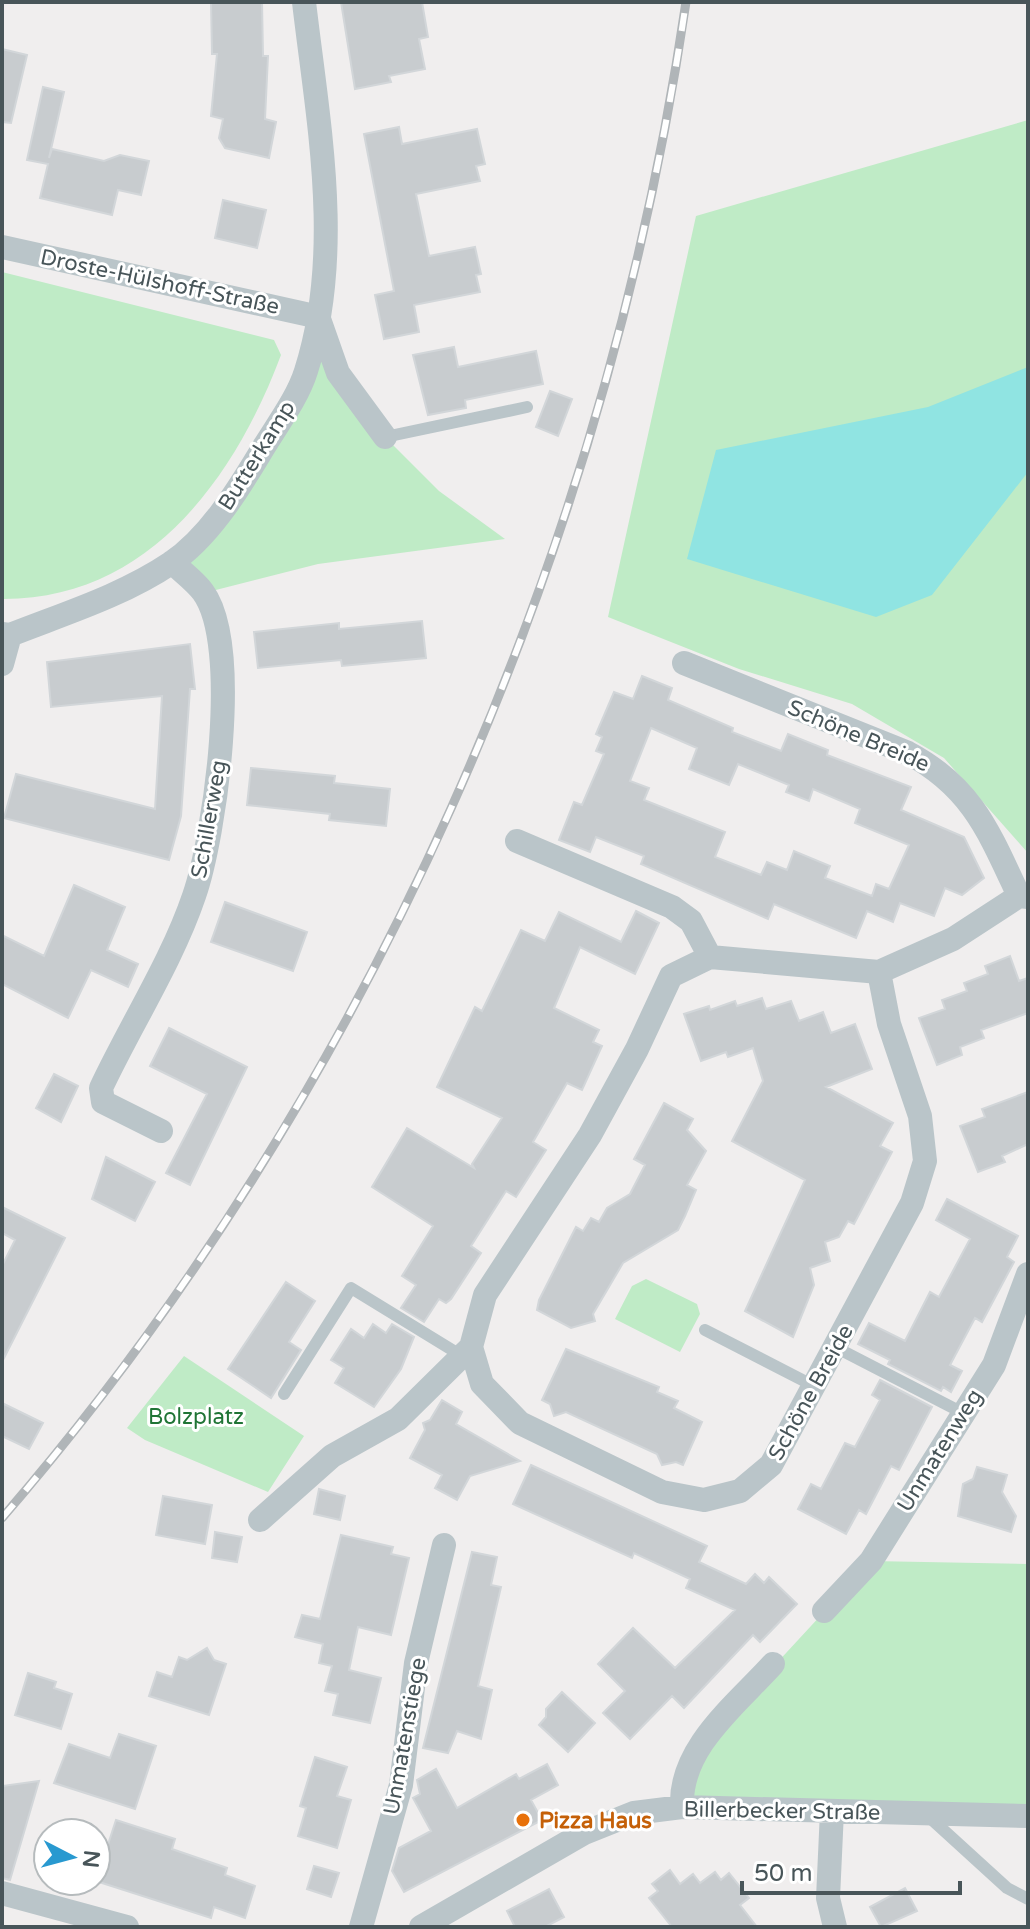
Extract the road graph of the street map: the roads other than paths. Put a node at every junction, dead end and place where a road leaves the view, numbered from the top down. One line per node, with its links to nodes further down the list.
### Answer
1 (304, 2): 3 (street, Butterkamp)
2 (2, 247): 3 (street, Droste-Hülshoff-Straße)
3 (319, 317): 5 (street, Butterkamp); 6 (street, Butterkamp)
4 (527, 407): 5 (lane)
5 (385, 437)
6 (172, 562): 7 (street, Butterkamp); 14 (street, Schillerweg)
7 (6, 635): 9 (street, Butterkamp)
8 (684, 663): 11 (street, Schöne Breide)
9 (2, 664)
10 (517, 841): 12 (street)
11 (1023, 896): 13 (street, Schöne Breide)
12 (710, 957): 13 (street, Schöne Breide); 18 (street)
13 (879, 972): 17 (street, Schöne Breide)
14 (161, 1131)
15 (1028, 1274): 21 (street, Unmatenweg)
16 (705, 1330): 19 (lane)
17 (835, 1347): 19 (street, Schöne Breide); 21 (lane)
18 (466, 1351): 19 (street, Schöne Breide); 20 (lane); 22 (street)
19 (814, 1386)
20 (284, 1394)
21 (963, 1413): 24 (street, Unmatenweg)
22 (260, 1520)
23 (444, 1545): 33 (street, Unmatenstiege)
24 (824, 1611)
25 (773, 1664): 26 (street)
26 (682, 1807): 27 (street, Billerbecker Straße); 34 (street, Billerbecker Straße)
27 (832, 1811): 28 (street, Billerbecker Straße); 35 (street)
28 (926, 1814): 29 (street, Billerbecker Straße); 31 (lane)
29 (1028, 1816)
30 (2, 1893): 32 (street)
31 (1028, 1899)
32 (127, 1927)
33 (361, 1927)
34 (421, 1927)
35 (835, 1927)

